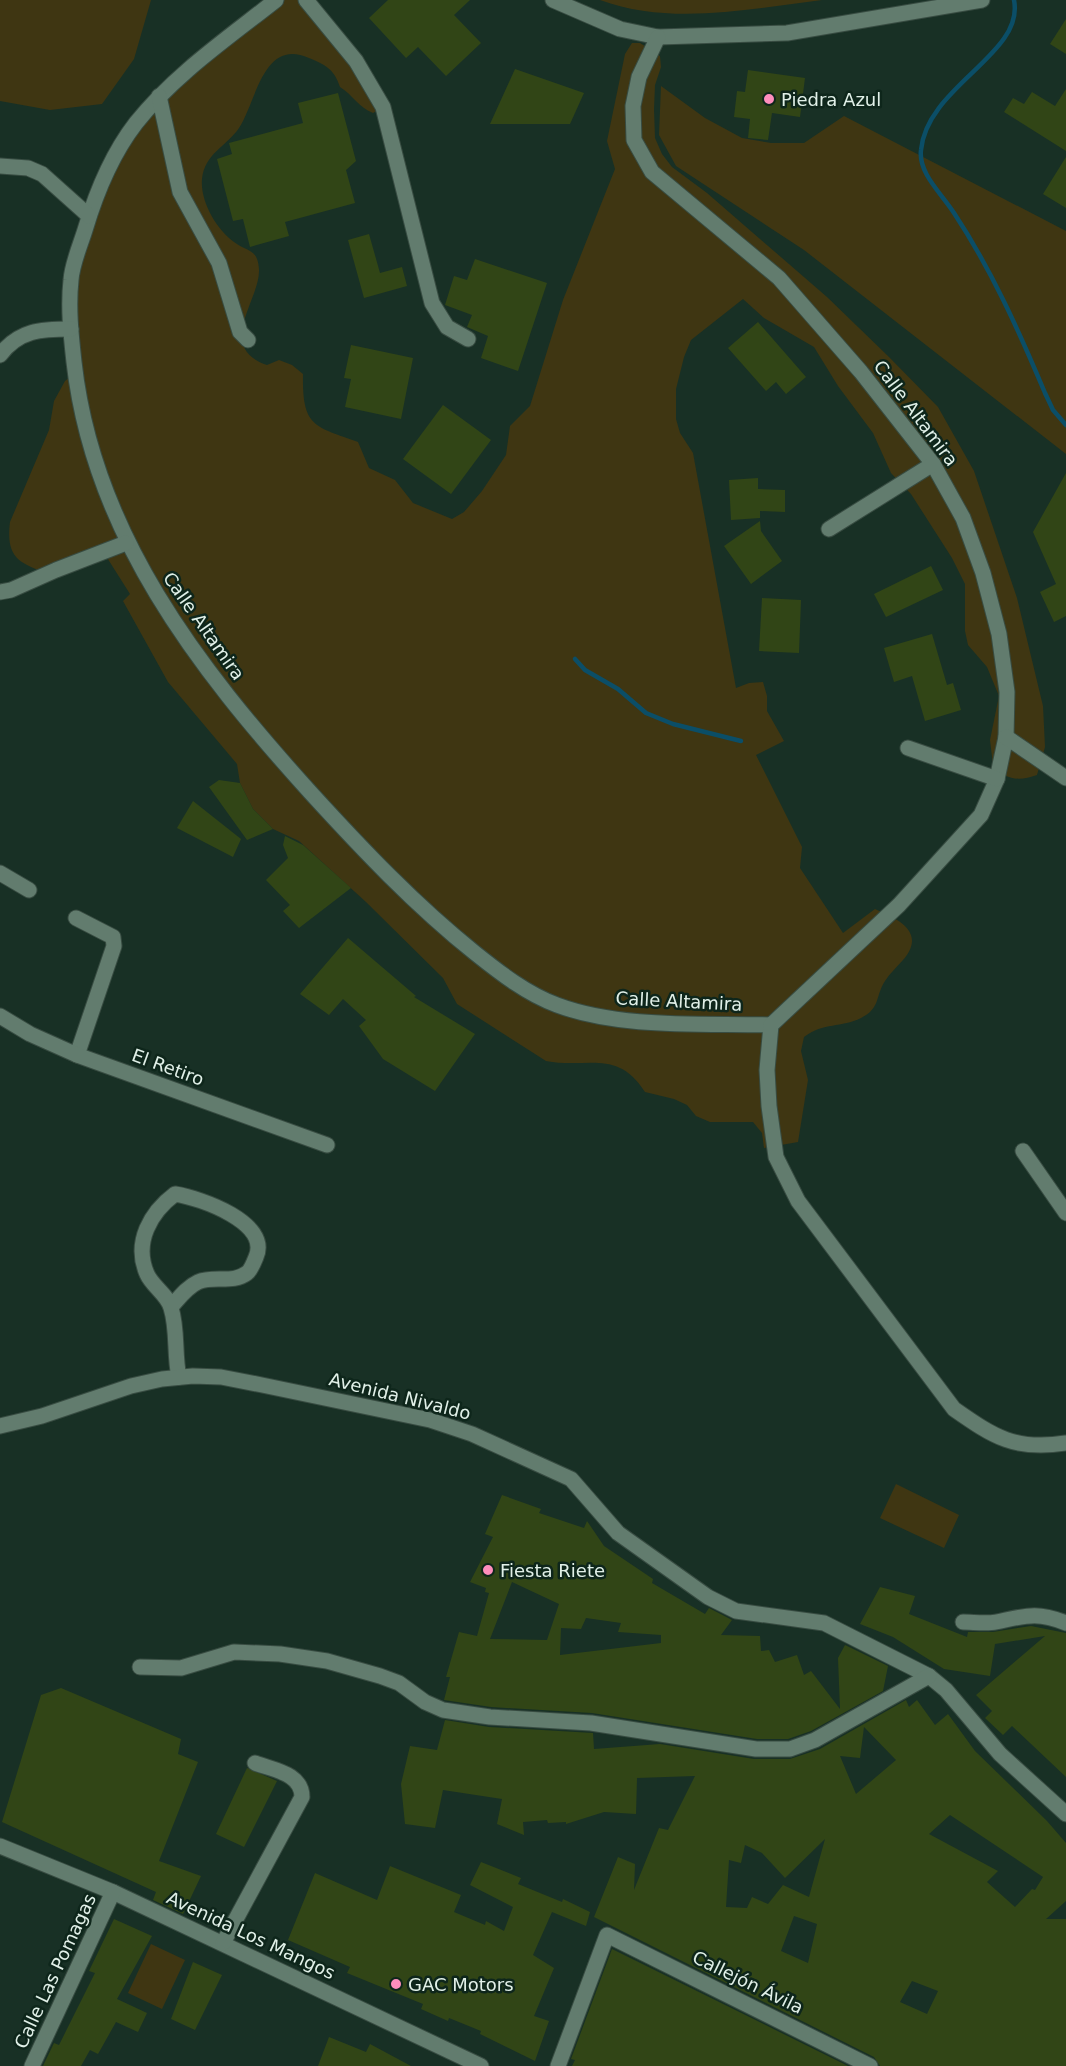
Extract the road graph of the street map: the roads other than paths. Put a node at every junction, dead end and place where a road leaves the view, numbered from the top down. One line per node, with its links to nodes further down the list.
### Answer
1 (276, 0): 6 (street, Calle Altamira)
2 (306, 0): 10 (street)
3 (553, 0): 5 (street)
4 (982, 0): 5 (street)
5 (658, 37): 13 (street, Calle Altamira)
6 (159, 96): 8 (street, Calle Altamira); 11 (street)
7 (0, 166): 8 (street)
8 (89, 216): 9 (street, Calle Altamira)
9 (71, 329): 12 (street); 15 (street, Calle Altamira)
10 (468, 339)
11 (248, 340)
12 (0, 355)
13 (933, 464): 14 (street); 17 (street, Calle Altamira)
14 (829, 529)
15 (126, 543): 16 (street); 25 (street, Calle Altamira)
16 (0, 592)
17 (1006, 737): 19 (street); 20 (street, Calle Altamira)
18 (908, 748): 20 (street)
19 (1066, 778)
20 (998, 779): 25 (street, Calle Altamira)
21 (0, 873): 22 (street)
22 (29, 890)
23 (76, 918): 26 (street)
24 (0, 1016): 26 (street, El Retiro)
25 (771, 1025): 33 (street)
26 (77, 1055): 27 (street, El Retiro)
27 (327, 1145)
28 (1023, 1152): 29 (street)
29 (1066, 1213)
30 (171, 1307): 30 (street); 31 (street)
31 (179, 1377): 32 (street, Avenida Nivaldo); 37 (street, Avenida Nivaldo)
32 (0, 1426)
33 (1066, 1443)
34 (963, 1622): 35 (street)
35 (1066, 1623)
36 (140, 1667): 37 (street)
37 (929, 1676): 39 (street, Avenida Nivaldo)
38 (255, 1763): 42 (street)
39 (1066, 1814)
40 (0, 1846): 41 (street, Avenida Los Mangos)
41 (113, 1892): 42 (street, Avenida Los Mangos); 44 (street, Calle Las Pomagas)
42 (223, 1943): 43 (street, Avenida Los Mangos)
43 (473, 2064)
44 (32, 2066)
45 (558, 2066): 46 (street, Callejón Ávila)
46 (870, 2066)

